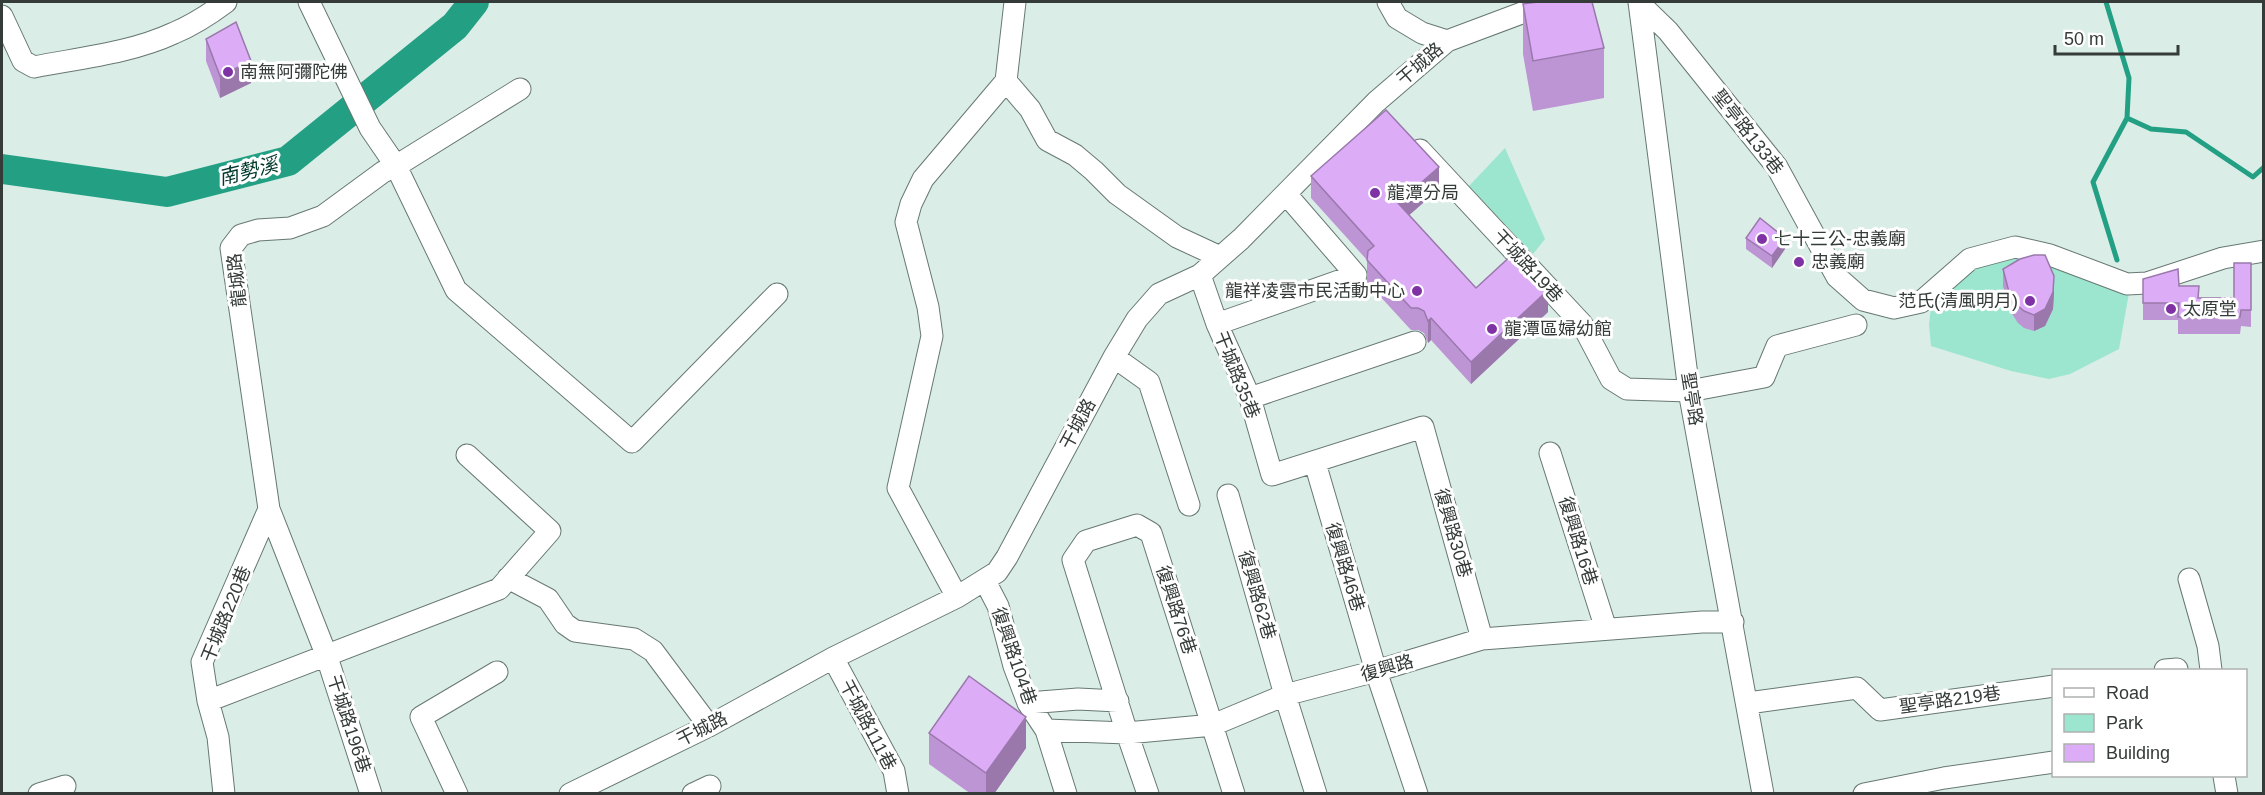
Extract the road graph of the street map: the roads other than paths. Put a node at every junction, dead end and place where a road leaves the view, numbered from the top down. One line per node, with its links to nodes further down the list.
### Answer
1 (226, 2): 7 (street)
2 (309, 2): 14 (street)
3 (1016, 2): 9 (street)
4 (1388, 2): 8 (street)
5 (1551, 2): 8 (street, 干城路)
6 (1639, 2): 16 (street, 聖亭路133巷); 24 (street, 聖亭路)
7 (2, 16)
8 (1447, 41): 11 (street, 干城路)
9 (1006, 81): 17 (street); 35 (street)
10 (520, 88): 14 (street, 龍城路)
11 (1376, 102): 12 (street); 15 (street, 干城路)
12 (1391, 119)
13 (1407, 135): 24 (street, 干城路19巷)
14 (396, 166): 19 (street); 31 (street, 龍城路)
15 (1286, 194): 17 (street, 干城路); 20 (street)
16 (2264, 251)
17 (1220, 257): 18 (street, 干城路)
18 (1200, 275): 20 (street, 干城路35巷); 23 (street, 干城路)
19 (777, 294)
20 (1217, 324): 25 (street, 干城路35巷)
21 (1856, 325): 24 (street, 干城路19巷)
22 (1415, 342): 25 (street)
23 (1114, 357): 30 (street); 34 (street, 干城路)
24 (1689, 391): 36 (street, 聖亭路)
25 (1250, 398): 28 (street, 干城路35巷)
26 (1551, 453): 37 (street, 復興路16巷)
27 (467, 455): 32 (street)
28 (1315, 463): 38 (street, 復興路30巷); 42 (street, 復興路46巷)
29 (1228, 495): 45 (street, 復興路62巷)
30 (1189, 505)
31 (269, 509): 39 (street, 龍城路); 46 (street, 干城路220巷)
32 (508, 578): 39 (street); 51 (street)
33 (2189, 579): 41 (street)
34 (985, 581): 35 (street, 干城路); 48 (street, 復興路104巷)
35 (957, 597): 40 (street, 干城路)
36 (1733, 622): 37 (street, 復興路); 49 (street, 聖亭路)
37 (1606, 629): 38 (street, 復興路)
38 (1482, 639): 42 (street, 復興路)
39 (326, 654): 46 (street); 59 (street, 干城路196巷)
40 (833, 658): 51 (street, 干城路); 62 (street, 干城路111巷)
41 (2211, 669)
42 (1376, 671): 45 (street, 復興路); 67 (street, 復興路46巷)
43 (497, 672): 60 (street)
44 (2052, 686): 49 (street, 聖亭路219巷)
45 (1285, 696): 50 (street, 復興路); 66 (street, 復興路62巷)
46 (208, 701): 58 (street, 干城路220巷)
47 (1118, 701): 48 (street); 50 (street, 復興路76巷); 53 (street)
48 (1028, 703): 52 (street, 復興路104巷)
49 (1748, 703): 68 (street, 聖亭路)
50 (1213, 725): 53 (street, 復興路); 65 (street, 復興路76巷)
51 (710, 726): 61 (street, 干城路)
52 (1046, 730): 53 (street, 復興路); 63 (street, 復興路104巷)
53 (1127, 733): 64 (street)
54 (2052, 762): 69 (street)
55 (2224, 777): 70 (street)
56 (65, 786): 57 (street)
57 (39, 794)
58 (224, 794)
59 (371, 794)
60 (457, 794)
61 (570, 794)
62 (898, 794)
63 (1065, 794)
64 (1148, 794)
65 (1234, 794)
66 (1316, 794)
67 (1417, 794)
68 (1763, 794)
69 (1864, 794)
70 (2227, 794)

